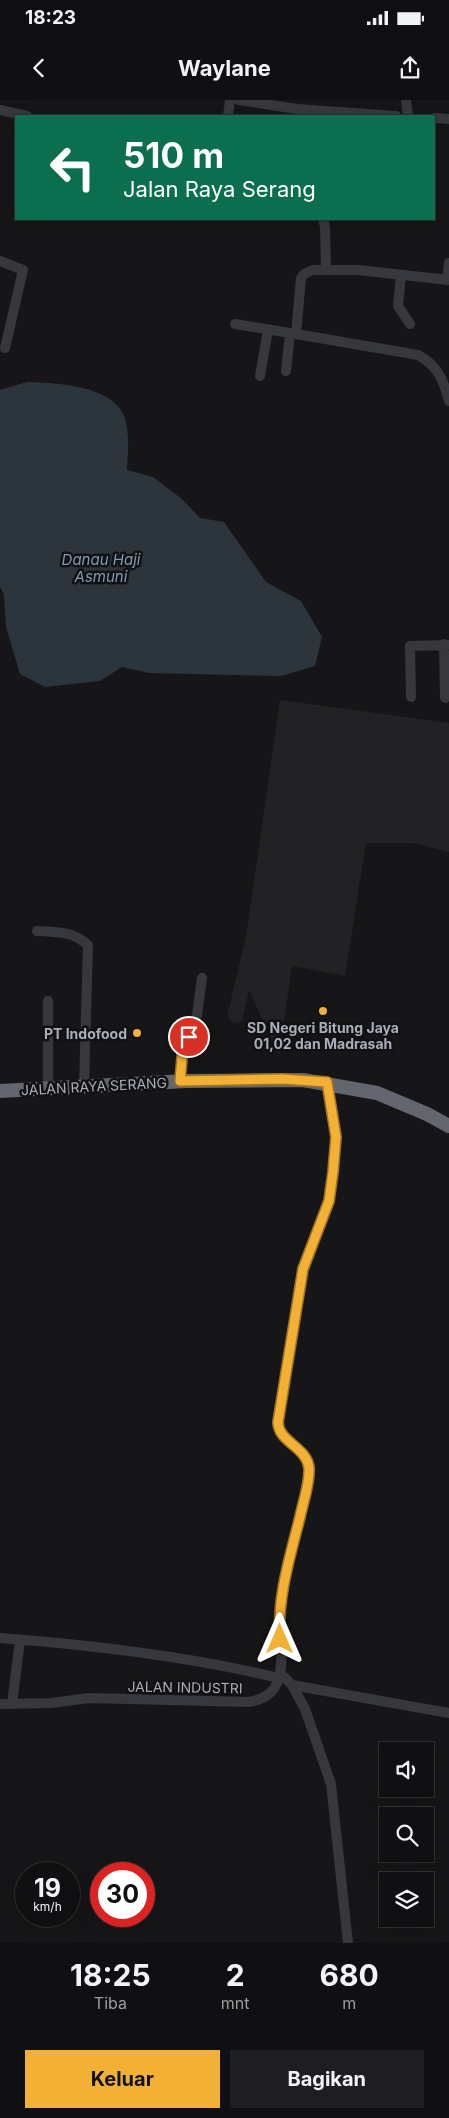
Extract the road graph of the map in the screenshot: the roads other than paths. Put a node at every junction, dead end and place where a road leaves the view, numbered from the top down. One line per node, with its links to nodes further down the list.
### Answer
1 (230, 100): 7 (street)
2 (239, 100): 5 (street)
3 (406, 100): 9 (street)
4 (0, 110): 6 (street)
5 (297, 112): 8 (street)
6 (22, 115)
7 (228, 115)
8 (371, 115)
9 (408, 115)
10 (435, 118): 11 (street)
11 (449, 118)
12 (323, 220): 15 (street)
13 (0, 261): 22 (street)
14 (449, 263): 17 (street)
15 (326, 270): 16 (street); 21 (street)
16 (401, 276): 17 (street); 19 (street)
17 (448, 280)
18 (235, 324): 20 (street)
19 (410, 324)
20 (268, 330): 21 (street); 24 (street)
21 (293, 333): 23 (street); 25 (street)
22 (5, 348)
23 (286, 371)
24 (260, 376)
25 (449, 400)
26 (447, 644): 27 (street); 28 (street)
27 (411, 697)
28 (445, 698)
29 (37, 931): 34 (street)
30 (202, 978): 32 (street)
31 (48, 1001): 35 (street)
32 (180, 1081): 33 (highway, JALAN RAYA SERANG); 34 (highway, JALAN RAYA SERANG)
33 (327, 1082): 37 (highway, JALAN RAYA SERANG); 40 (street)
34 (84, 1086): 35 (highway, JALAN RAYA SERANG)
35 (48, 1087): 36 (highway, JALAN RAYA SERANG)
36 (0, 1091)
37 (449, 1126)
38 (0, 1638): 39 (street)
39 (20, 1640): 40 (street); 43 (street)
40 (279, 1675): 41 (street); 43 (street, JALAN INDUSTRI)
41 (292, 1685): 44 (street); 45 (street)
42 (0, 1704): 43 (street, JALAN INDUSTRI)
43 (12, 1704)
44 (449, 1713)
45 (348, 1943)

